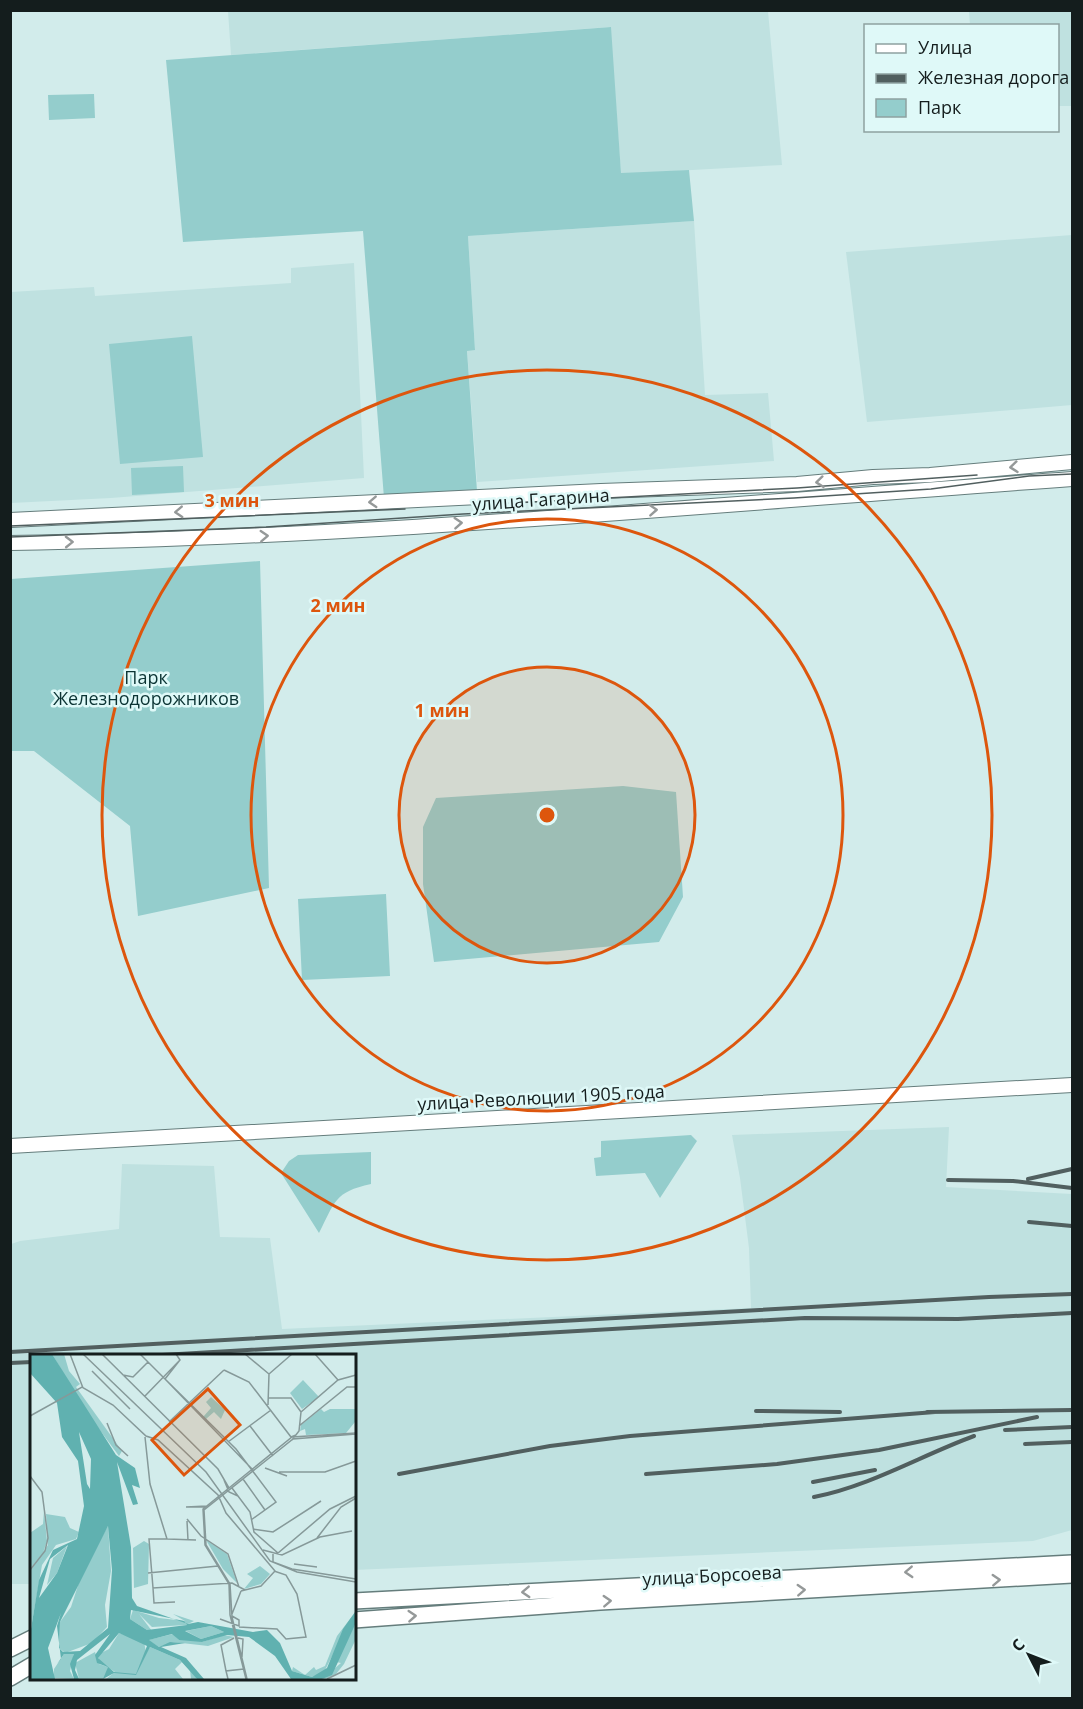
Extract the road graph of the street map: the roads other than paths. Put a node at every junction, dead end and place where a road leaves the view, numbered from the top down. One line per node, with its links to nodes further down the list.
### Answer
1 (1072, 462): 3 (street, улица Гагарина, one-way to 3)
2 (1072, 479): 4 (street, улица Гагарина, one-way to 2)
3 (10, 520)
4 (10, 543)
5 (1072, 1085): 6 (street, улица Революции 1905 года)
6 (10, 1146)
7 (1072, 1563): 9 (main road, улица Борсоева, one-way to 9)
8 (1072, 1575): 10 (main road, улица Борсоева, one-way to 8)
9 (356, 1601)
10 (356, 1620)
11 (30, 1639): 12 (main road)
12 (10, 1649)
13 (30, 1666): 14 (main road)
14 (10, 1678)

